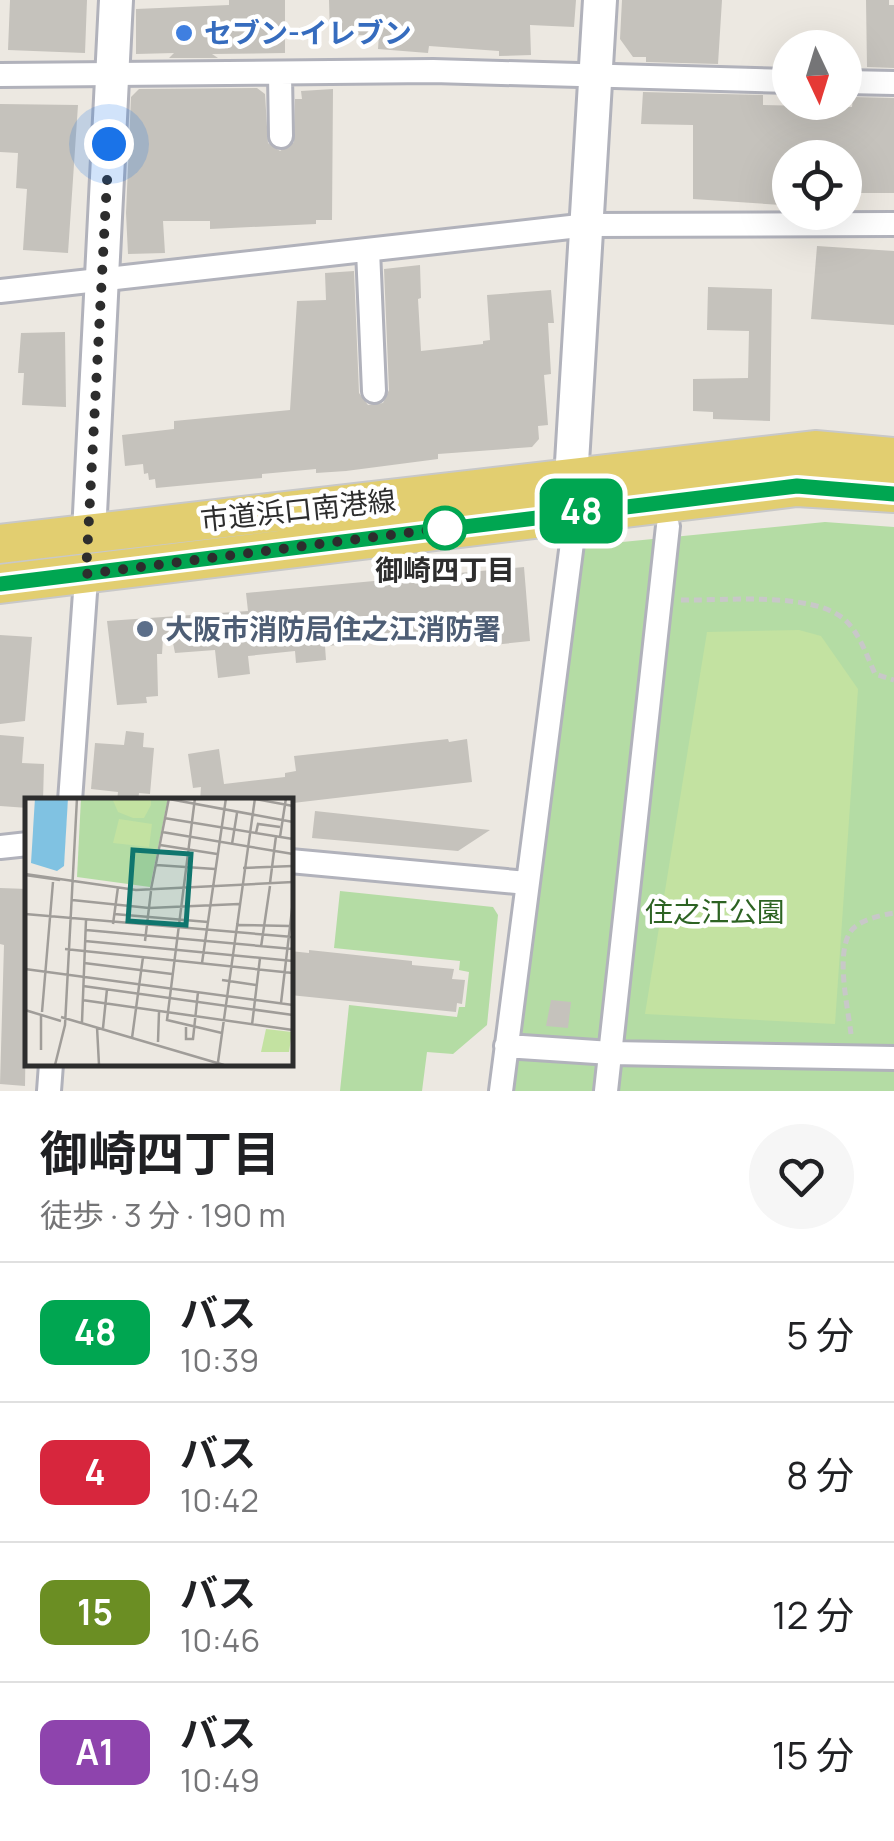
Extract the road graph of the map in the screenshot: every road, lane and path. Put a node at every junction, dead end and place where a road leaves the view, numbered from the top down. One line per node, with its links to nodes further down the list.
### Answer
1 (116, 0): 5 (street)
2 (600, 0): 6 (street)
3 (0, 74): 5 (street)
4 (280, 74): 5 (street); 6 (street); 10 (street)
5 (112, 76): 14 (street)
6 (595, 76): 7 (street); 12 (street)
7 (772, 80)
8 (862, 82): 9 (street)
9 (894, 82)
10 (282, 136)
11 (894, 224): 12 (street)
12 (588, 226): 13 (street); 19 (street)
13 (368, 250): 14 (street); 16 (street)
14 (102, 280): 15 (street); 21 (street)
15 (0, 292)
16 (374, 390)
17 (894, 457): 19 (main road, 市道浜口南港線)
18 (894, 494): 19 (main road, 市道浜口南港線)
19 (574, 495): 21 (main road, 市道浜口南港線); 23 (main road, 市道浜口南港線); 31 (street)
20 (668, 526): 25 (street)
21 (90, 533): 22 (main road, 市道浜口南港線); 23 (street)
22 (0, 544)
23 (86, 574): 24 (main road, 市道浜口南港線); 27 (street)
24 (0, 584)
25 (658, 600): 26 (path); 34 (street)
26 (894, 680)
27 (70, 798)
28 (25, 844): 29 (street)
29 (0, 847)
30 (292, 861): 31 (street)
31 (527, 883): 33 (street)
32 (894, 914): 35 (path)
33 (506, 1046): 34 (street); 39 (street)
34 (611, 1053): 35 (street); 40 (street)
35 (854, 1056): 36 (street)
36 (894, 1058)
37 (51, 1066): 38 (street)
38 (49, 1091)
39 (501, 1091)
40 (606, 1091)

